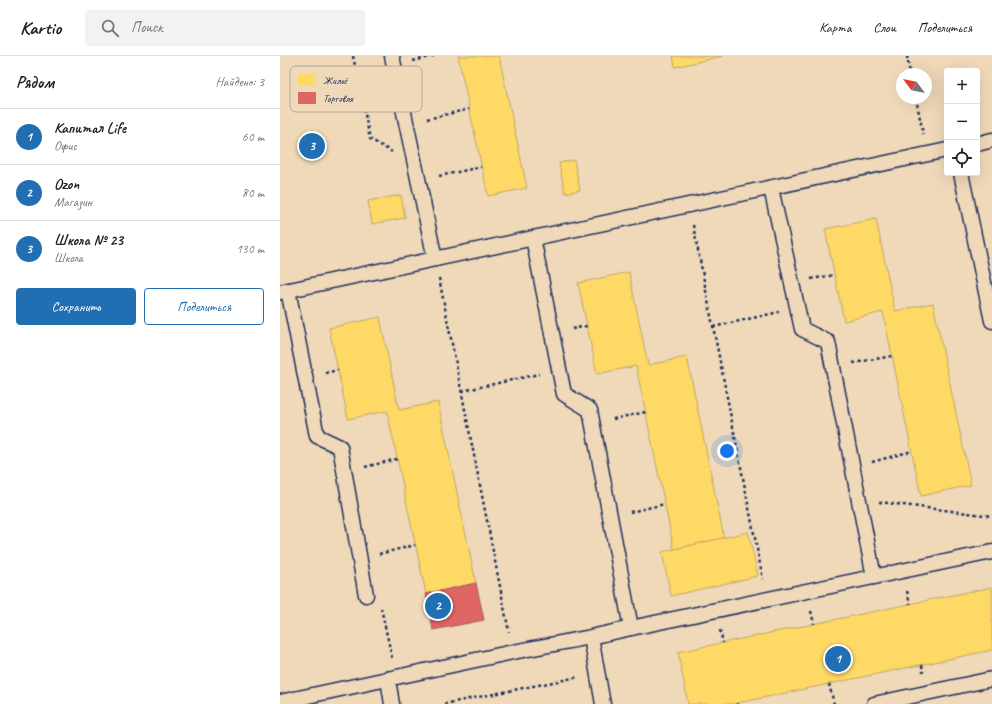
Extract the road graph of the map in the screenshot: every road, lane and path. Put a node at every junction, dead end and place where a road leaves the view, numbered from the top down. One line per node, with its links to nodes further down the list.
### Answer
1 (353, 56): 4 (path)
2 (392, 56): 5 (lane)
3 (907, 56): 6 (path)
4 (355, 66)
5 (394, 66)
6 (909, 68)
7 (917, 104): 15 (path)
8 (469, 110): 11 (path)
9 (364, 112): 16 (path)
10 (404, 112): 11 (lane)
11 (406, 124): 16 (lane)
12 (992, 140): 13 (lane)
13 (980, 143)
14 (944, 151): 15 (lane)
15 (927, 154): 20 (lane)
16 (416, 166): 19 (lane)
17 (481, 167): 19 (path)
18 (962, 176): 26 (lane)
19 (419, 180): 23 (lane)
20 (771, 188): 21 (lane); 25 (lane)
21 (689, 205): 22 (lane); 27 (path)
22 (534, 238): 23 (lane); 30 (lane)
23 (435, 259): 24 (lane); 31 (path)
24 (284, 291): 37 (lane)
25 (798, 308): 27 (path); 29 (lane)
26 (992, 321)
27 (713, 327): 47 (path)
28 (892, 356): 29 (path)
29 (833, 367): 36 (lane)
30 (559, 370): 31 (path); 33 (lane)
31 (462, 391): 50 (path)
32 (646, 412): 33 (path)
33 (593, 424): 41 (lane)
34 (912, 451): 36 (path)
35 (397, 459): 37 (path)
36 (852, 467): 38 (lane)
37 (344, 472): 44 (lane)
38 (859, 500): 40 (path); 45 (lane)
39 (664, 504): 41 (path)
40 (992, 516)
41 (610, 518): 48 (lane)
42 (415, 545): 44 (path)
43 (992, 552): 45 (lane)
44 (360, 559): 46 (lane)
45 (874, 577): 47 (lane)
46 (366, 595): 52 (path)
47 (767, 599): 48 (lane)
48 (631, 628): 49 (lane)
49 (591, 637): 50 (lane); 51 (lane)
50 (513, 652): 52 (lane)
51 (597, 673): 57 (path); 58 (lane)
52 (392, 679): 55 (lane); 56 (lane)
53 (992, 679): 60 (lane)
54 (829, 684): 59 (path)
55 (280, 702)
56 (392, 704)
57 (444, 704)
58 (603, 704)
59 (834, 704)
60 (874, 704)

